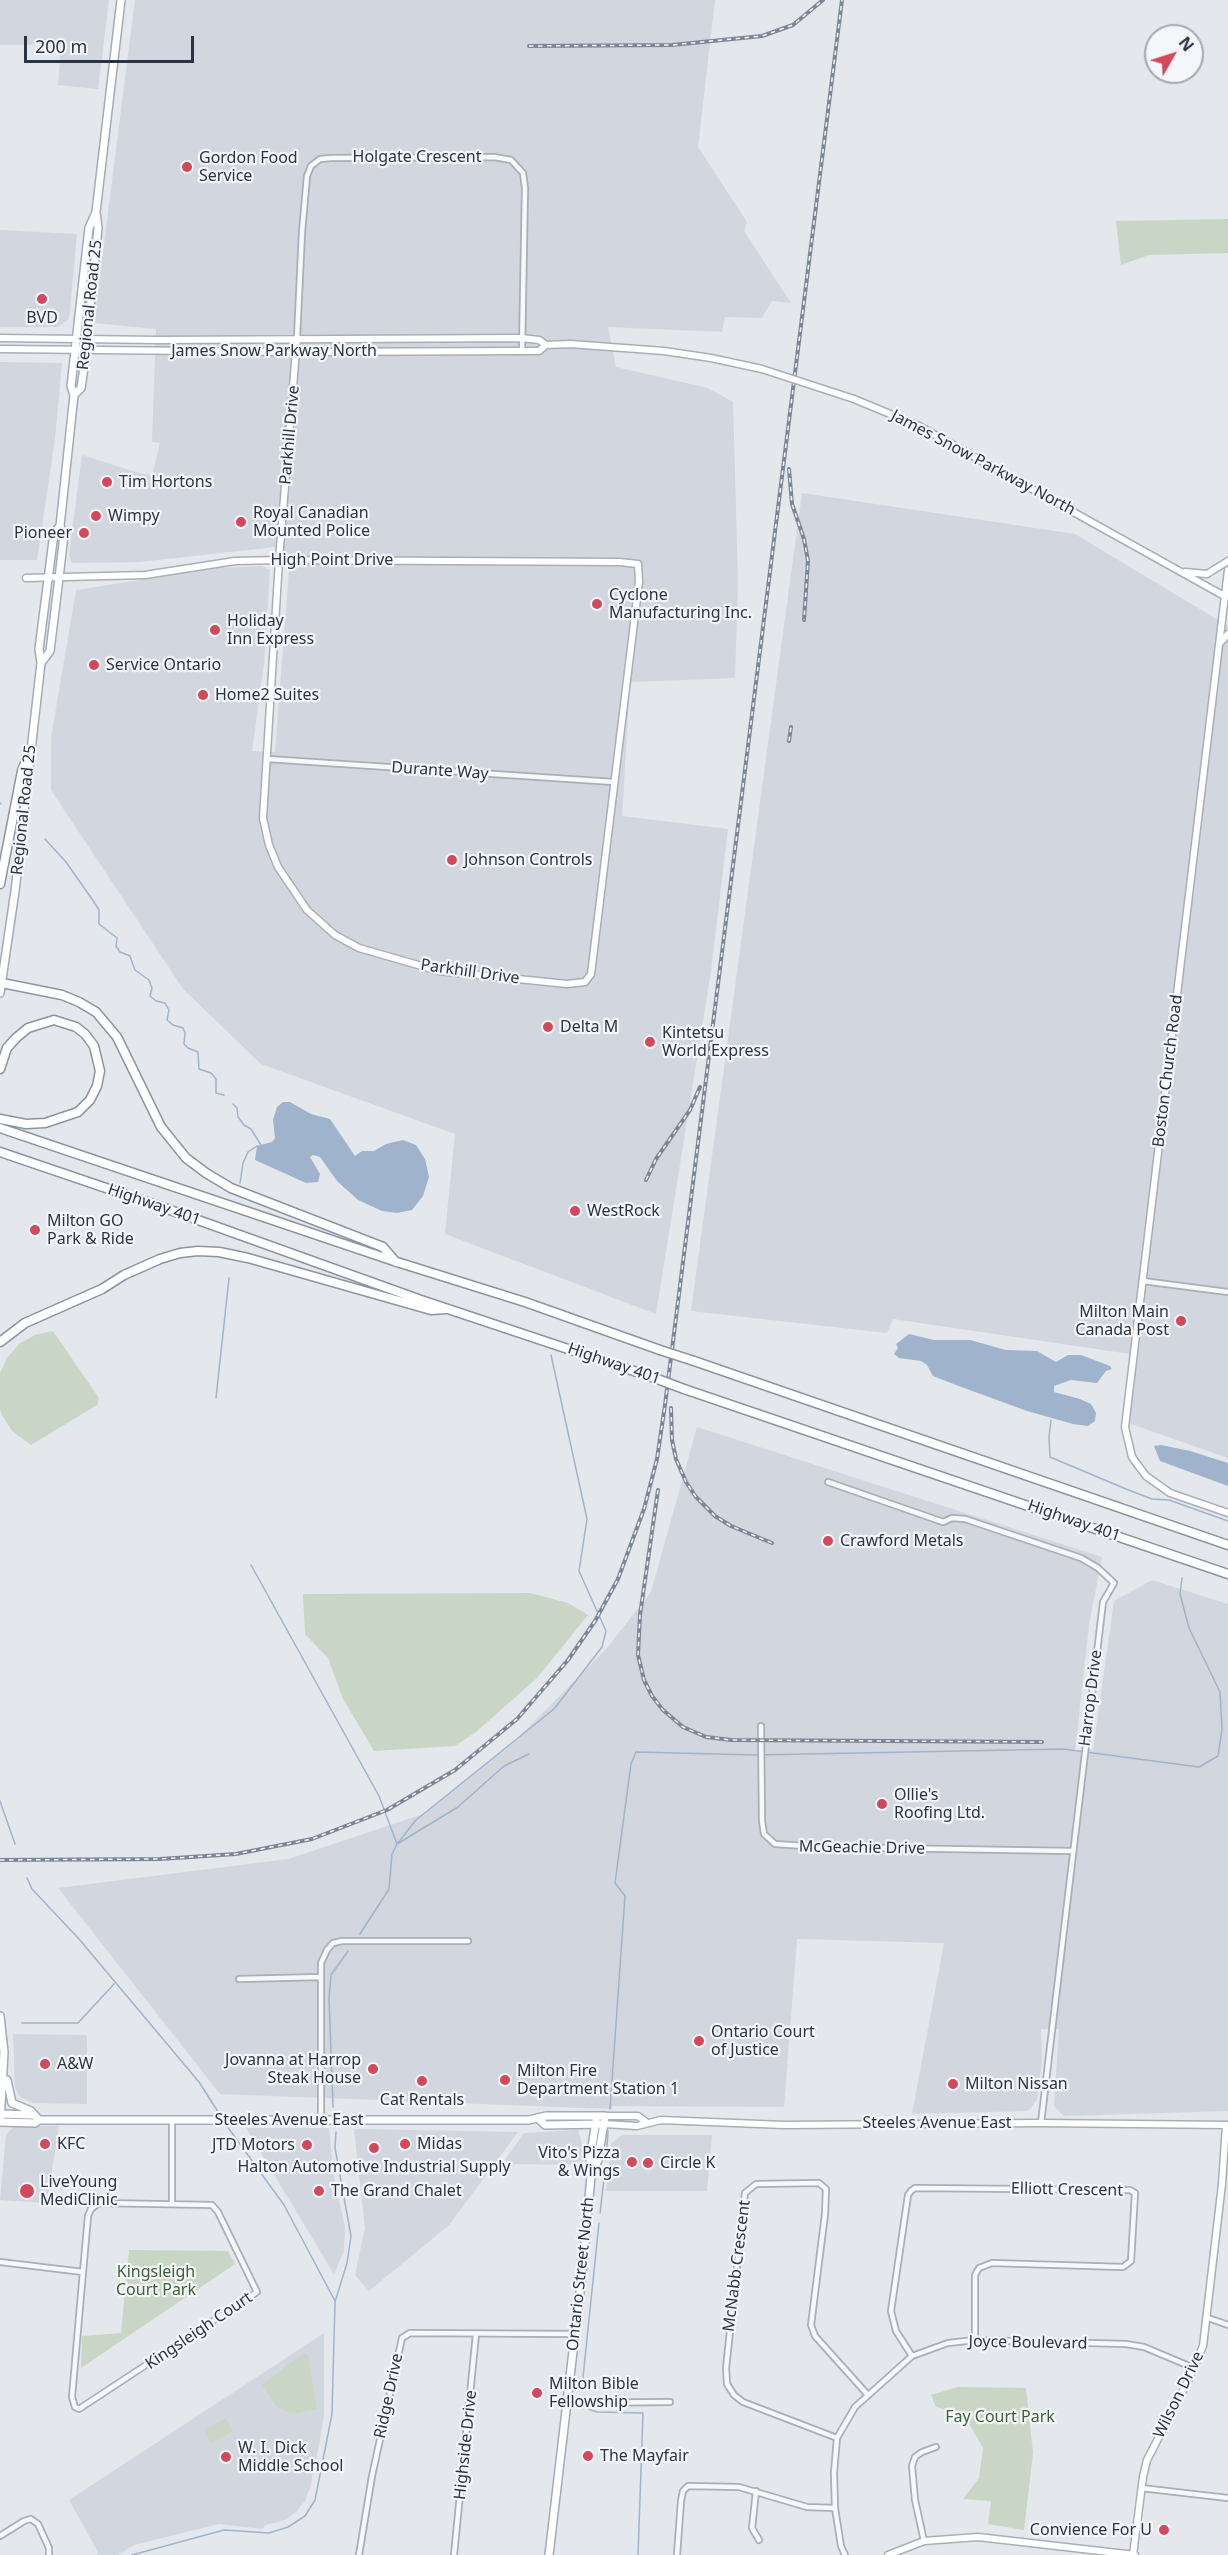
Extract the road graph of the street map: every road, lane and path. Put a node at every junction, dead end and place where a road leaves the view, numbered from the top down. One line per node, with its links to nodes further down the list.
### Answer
1 (121, 0): 2 (main road, Regional Road 25)
2 (96, 212): 6 (main road, Regional Road 25); 7 (main road, Regional Road 25)
3 (0, 338): 6 (street, James Snow Parkway North)
4 (297, 338): 5 (street, James Snow Parkway North); 5 (street, Holgate Crescent); 7 (street, James Snow Parkway North); 10 (street, Holgate Crescent)
5 (521, 338): 8 (street, James Snow Parkway North); 13 (street, Holgate Crescent)
6 (76, 339): 7 (street, James Snow Parkway North); 11 (main road, Regional Road 25)
7 (87, 339): 12 (main road, Regional Road 25)
8 (546, 345): 13 (street, James Snow Parkway North); 20 (street, James Snow Parkway North, bridge)
9 (0, 349): 11 (street, James Snow Parkway North)
10 (297, 349): 12 (street, James Snow Parkway North); 13 (street, James Snow Parkway North); 16 (street, Parkhill Drive)
11 (75, 350): 12 (street, James Snow Parkway North); 14 (main road, Regional Road 25)
12 (86, 350): 14 (main road, Regional Road 25)
13 (522, 351)
14 (74, 395): 15 (main road, Regional Road 25)
15 (60, 526): 22 (main road, Regional Road 25); 23 (main road, Regional Road 25)
16 (279, 560): 18 (street, High Point Drive); 22 (street, High Point Drive); 29 (street, Parkhill Drive)
17 (1228, 561): 20 (street)
18 (638, 564): 30 (street, Parkhill Drive)
19 (1228, 570): 24 (street, Boston Church Road)
20 (1180, 571): 24 (street, James Snow Parkway North)
21 (26, 578): 23 (street, High Point Drive)
22 (59, 578): 23 (street, High Point Drive); 27 (main road, Regional Road 25)
23 (49, 579): 27 (main road, Regional Road 25)
24 (1226, 597): 26 (street, Boston Church Road)
25 (1228, 634): 26 (street)
26 (1219, 645): 39 (street, Boston Church Road)
27 (41, 663): 28 (main road, Regional Road 25)
28 (31, 748): 31 (highway); 32 (main road, Regional Road 25)
29 (267, 759): 30 (street, Durante Way); 30 (street, Parkhill Drive)
30 (614, 782)
31 (0, 884)
32 (2, 983): 33 (main road, Regional Road 25); 38 (highway)
33 (0, 993)
34 (0, 1069): 35 (highway)
35 (0, 1119)
36 (0, 1128): 38 (highway, Highway 401)
37 (0, 1155): 41 (highway, Highway 401)
38 (397, 1262): 45 (highway, Highway 401, bridge)
39 (1143, 1281): 40 (street); 44 (street, Boston Church Road)
40 (1228, 1292)
41 (448, 1309): 42 (highway); 46 (highway, Highway 401, bridge)
42 (0, 1342)
43 (828, 1482): 48 (street, Harrop Drive)
44 (1228, 1513)
45 (1228, 1545)
46 (1228, 1574)
47 (761, 1726): 48 (street, McGeachie Drive)
48 (1073, 1851): 60 (street, Harrop Drive)
49 (468, 1941): 50 (street)
50 (321, 1977): 51 (street); 56 (street)
51 (239, 1979)
52 (0, 2016): 53 (main road)
53 (4, 2072): 54 (main road); 55 (main road)
54 (1, 2114): 55 (main road, Steeles Avenue East); 61 (main road)
55 (37, 2117): 59 (main road, Steeles Avenue East); 61 (main road, Steeles Avenue East)
56 (321, 2119): 57 (main road, Steeles Avenue East); 59 (main road, Steeles Avenue East)
57 (596, 2120): 58 (main road, Steeles Avenue East); 63 (main road, Ontario Street North)
58 (605, 2120): 60 (street, Steeles Avenue East); 63 (main road, Ontario Street North)
59 (172, 2121): 65 (street)
60 (1041, 2123): 62 (street, Steeles Avenue East)
61 (0, 2124)
62 (1227, 2125): 64 (street, Wilson Drive)
63 (593, 2171): 71 (main road, Ontario Street North)
64 (1225, 2184): 68 (street, Wilson Drive)
65 (172, 2203): 67 (street, Kingsleigh Court); 67 (street, Kingsleigh Court)
66 (0, 2262): 67 (street)
67 (83, 2272)
68 (1208, 2318): 69 (street); 74 (street, Wilson Drive)
69 (1228, 2325)
70 (476, 2334): 71 (street, Ridge Drive); 88 (street, Ridge Drive); 89 (street, Highside Drive)
71 (574, 2334): 76 (main road, Ontario Street North)
72 (975, 2340): 73 (street, Joyce Boulevard); 73 (street, Elliott Crescent); 74 (street, Joyce Boulevard)
73 (912, 2355): 75 (street, Joyce Boulevard)
74 (1194, 2368): 80 (street, Wilson Drive)
75 (868, 2395): 78 (street, Joyce Boulevard); 78 (street, McNabb Crescent)
76 (567, 2403): 77 (street); 90 (main road, Ontario Street North)
77 (670, 2403)
78 (837, 2438): 83 (street, Joyce Boulevard)
79 (936, 2448): 86 (street)
80 (1141, 2488): 82 (street); 94 (street, Wilson Drive)
81 (756, 2491): 83 (street); 85 (street); 91 (street)
82 (1228, 2498)
83 (835, 2508): 92 (street, Joyce Boulevard)
84 (0, 2536): 87 (street)
85 (759, 2540)
86 (924, 2541): 93 (street); 94 (street)
87 (49, 2555)
88 (359, 2555)
89 (454, 2555)
90 (549, 2555)
91 (678, 2555)
92 (845, 2555)
93 (888, 2555)
94 (1134, 2555)

